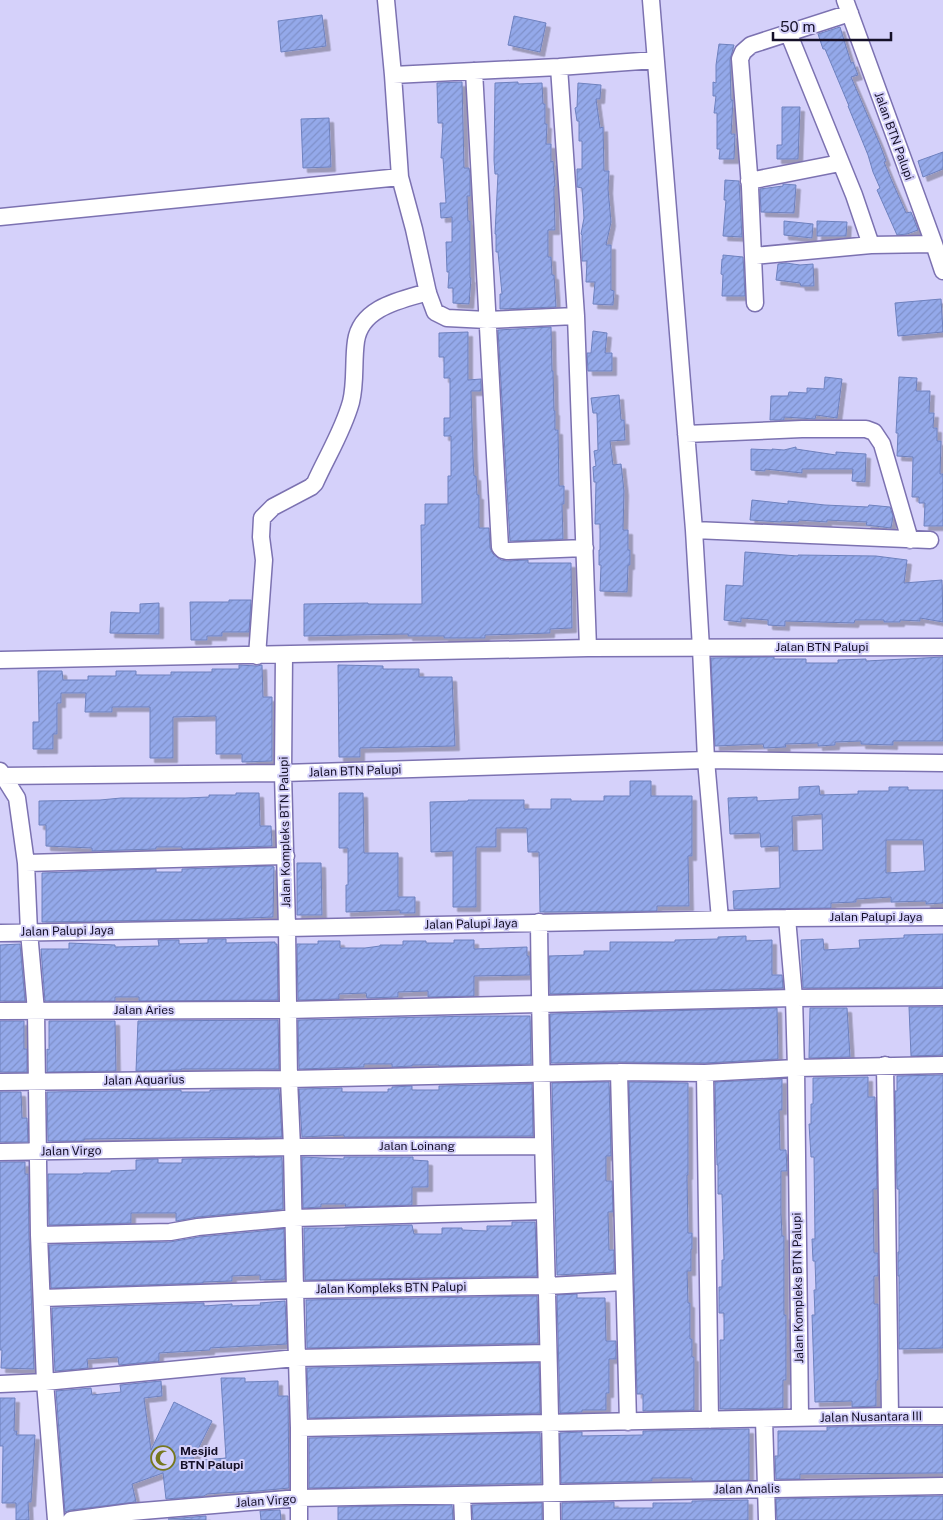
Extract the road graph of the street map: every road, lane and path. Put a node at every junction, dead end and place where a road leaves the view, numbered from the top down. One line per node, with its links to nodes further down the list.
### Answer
1 (386, 0): 8 (street)
2 (651, 0): 5 (street)
3 (847, 7): 4 (street); 13 (street, Jalan BTN Palupi)
4 (788, 32): 9 (street); 11 (street)
5 (655, 60): 6 (street); 21 (street)
6 (559, 67): 7 (street); 19 (street)
7 (474, 71): 8 (street); 20 (street)
8 (393, 75): 10 (street)
9 (840, 163): 11 (street); 14 (street)
10 (400, 177): 12 (street); 17 (street)
11 (749, 181): 15 (street)
12 (0, 217)
13 (934, 244): 14 (street); 16 (street, Jalan BTN Palupi)
14 (871, 245): 15 (street)
15 (753, 256): 18 (street)
16 (943, 271)
17 (428, 292): 20 (street); 30 (street)
18 (755, 303)
19 (576, 316): 20 (street); 25 (street)
20 (487, 320): 25 (street)
21 (686, 434): 22 (street); 23 (street)
22 (694, 530): 23 (street); 28 (street)
23 (910, 540): 24 (street)
24 (930, 540)
25 (585, 548): 27 (street)
26 (943, 647): 28 (street, Jalan BTN Palupi)
27 (588, 648): 28 (street, Jalan BTN Palupi); 29 (street, Jalan BTN Palupi)
28 (701, 648): 32 (street)
29 (284, 655): 30 (street, Jalan BTN Palupi); 34 (street, Jalan Kompleks BTN Palupi)
30 (256, 656): 31 (street, Jalan BTN Palupi)
31 (0, 660)
32 (706, 760): 33 (street, Jalan BTN Palupi); 34 (street, Jalan BTN Palupi); 40 (street)
33 (943, 763)
34 (283, 773): 35 (street, Jalan BTN Palupi); 36 (street, Jalan Kompleks BTN Palupi)
35 (1, 774): 37 (street, Jalan BTN Palupi)
36 (286, 856): 37 (street); 42 (street, Jalan Kompleks BTN Palupi)
37 (26, 862): 44 (street, Jalan BTN Palupi)
38 (943, 917): 39 (street, Jalan Palupi Jaya)
39 (787, 918): 40 (street, Jalan Palupi Jaya); 45 (street, Jalan Kompleks BTN Palupi)
40 (720, 919): 41 (street, Jalan Palupi Jaya)
41 (539, 922): 42 (street, Jalan Palupi Jaya); 47 (street)
42 (287, 928): 44 (street, Jalan Palupi Jaya); 48 (street, Jalan Kompleks BTN Palupi)
43 (0, 932): 44 (street, Jalan Palupi Jaya)
44 (29, 932): 50 (street, Jalan BTN Palupi)
45 (794, 998): 46 (street); 47 (street); 53 (street, Jalan Kompleks BTN Palupi)
46 (943, 998)
47 (540, 1003): 48 (street); 56 (street)
48 (288, 1010): 50 (street, Jalan Aries); 57 (street, Jalan Kompleks BTN Palupi)
49 (0, 1011): 50 (street, Jalan Aries)
50 (36, 1011): 58 (street, Jalan BTN Palupi)
51 (884, 1065): 52 (street); 53 (street); 75 (street)
52 (943, 1065)
53 (796, 1068): 55 (street); 78 (street, Jalan Kompleks BTN Palupi)
54 (620, 1072): 55 (street); 56 (street); 67 (street)
55 (705, 1073): 79 (street)
56 (542, 1074): 57 (street); 60 (street)
57 (289, 1079): 58 (street, Jalan Aquarius); 61 (street, Jalan Kompleks BTN Palupi)
58 (37, 1081): 59 (street, Jalan Aquarius); 62 (street, Jalan BTN Palupi)
59 (0, 1082)
60 (542, 1146): 61 (street, Jalan Loinang); 64 (street)
61 (292, 1147): 62 (street, Jalan Virgo); 65 (street, Jalan Kompleks BTN Palupi)
62 (38, 1151): 63 (street, Jalan Virgo); 66 (street, Jalan BTN Palupi)
63 (0, 1152)
64 (546, 1211): 65 (street); 68 (street)
65 (294, 1218): 66 (street); 69 (street, Jalan Kompleks BTN Palupi)
66 (39, 1235): 70 (street, Jalan BTN Palupi)
67 (624, 1282): 68 (street, Jalan Kompleks BTN Palupi); 81 (street)
68 (547, 1286): 69 (street, Jalan Kompleks BTN Palupi); 71 (street)
69 (295, 1290): 70 (street); 72 (street, Jalan Kompleks BTN Palupi)
70 (42, 1298): 73 (street, Jalan BTN Palupi)
71 (548, 1353): 72 (street); 80 (street)
72 (296, 1358): 73 (street); 82 (street, Jalan Kompleks BTN Palupi)
73 (45, 1382): 74 (street); 89 (street, Jalan BTN Palupi)
74 (0, 1384)
75 (890, 1416): 76 (street, Jalan Nusantara III); 78 (street, Jalan Nusantara III)
76 (943, 1416)
77 (764, 1418): 78 (street); 79 (street); 84 (street)
78 (800, 1418)
79 (710, 1420): 81 (street)
80 (549, 1422): 81 (street); 82 (street); 85 (street)
81 (628, 1422)
82 (299, 1428): 87 (street, Jalan Kompleks BTN Palupi)
83 (943, 1486): 84 (street, Jalan Analis)
84 (765, 1489): 85 (street, Jalan Analis); 94 (street)
85 (552, 1494): 86 (street); 93 (street)
86 (462, 1496): 87 (street, Jalan Virgo); 92 (street)
87 (299, 1498): 88 (street, Jalan Virgo); 91 (street, Jalan Kompleks BTN Palupi)
88 (131, 1516): 90 (street, Jalan Virgo)
89 (56, 1520)
90 (71, 1520)
91 (299, 1520)
92 (463, 1520)
93 (552, 1520)
94 (767, 1520)

